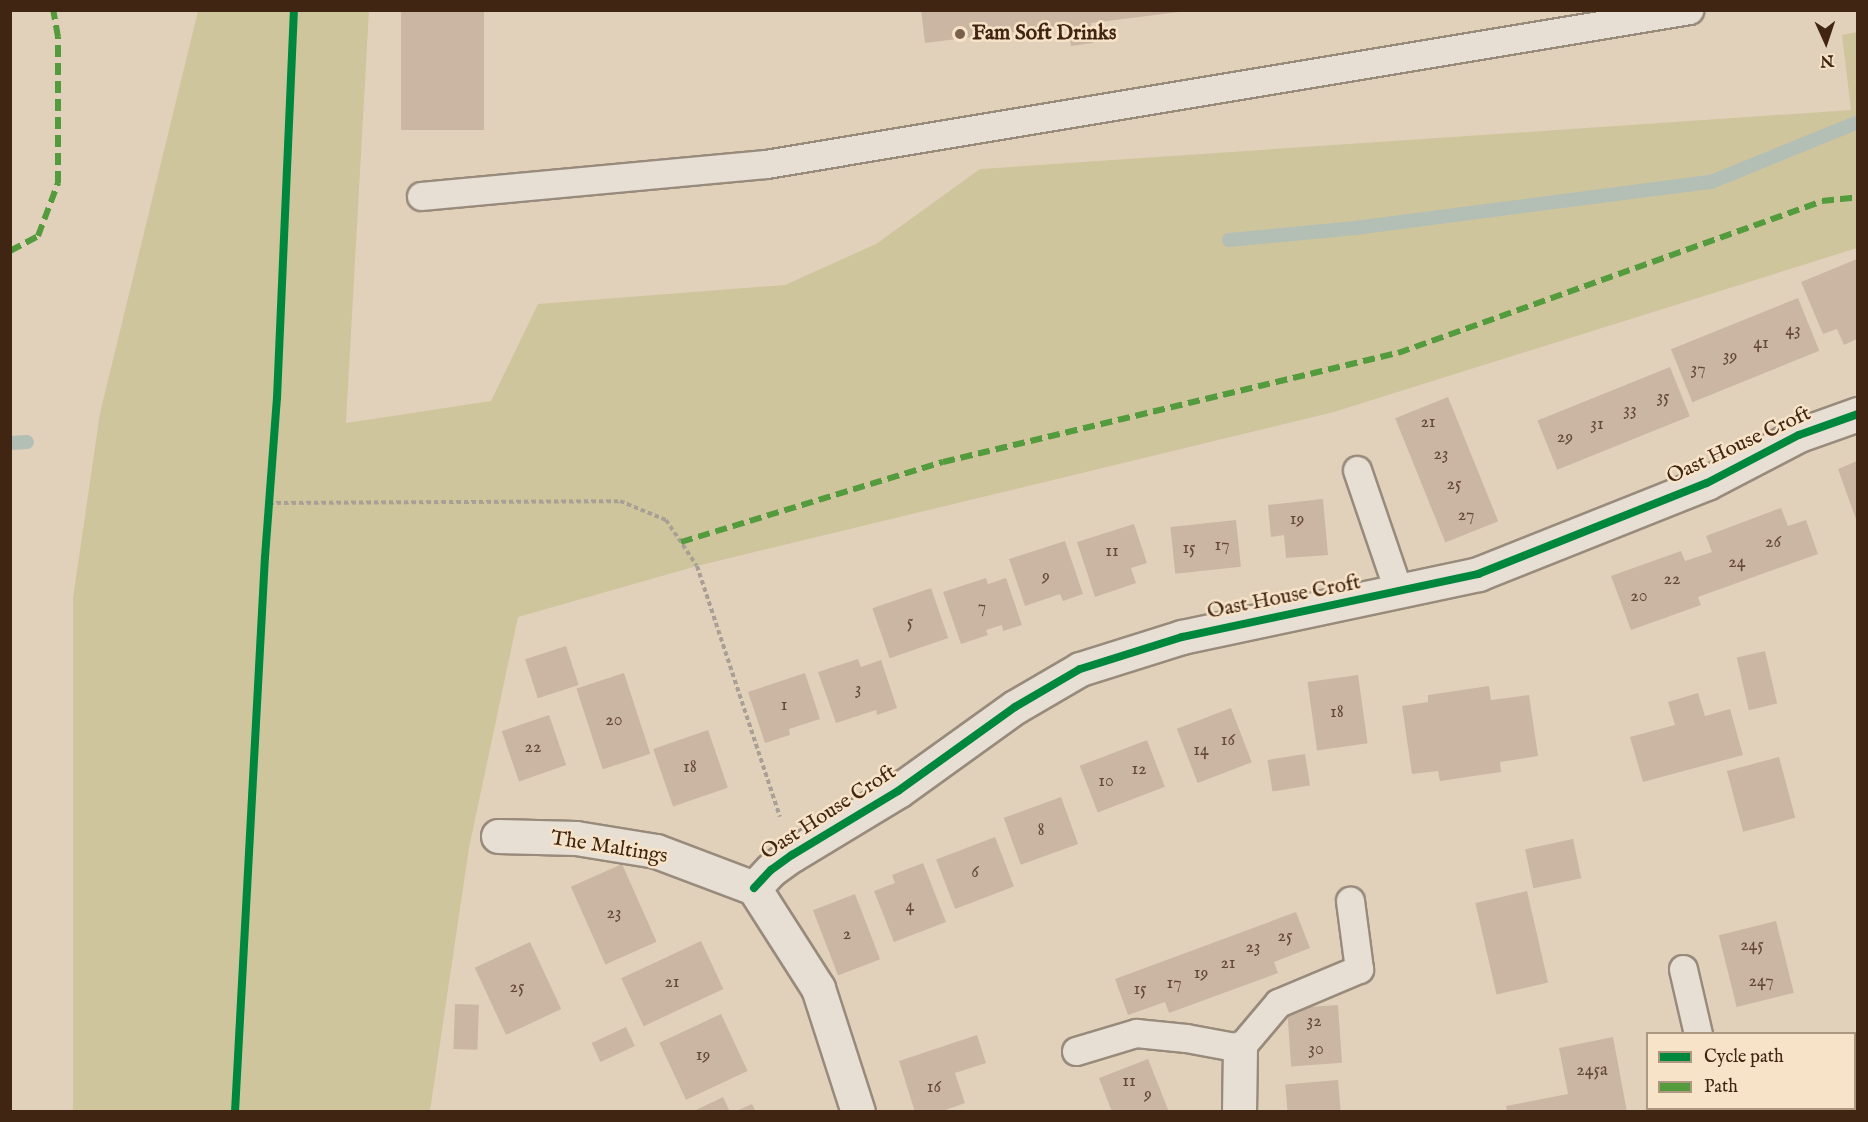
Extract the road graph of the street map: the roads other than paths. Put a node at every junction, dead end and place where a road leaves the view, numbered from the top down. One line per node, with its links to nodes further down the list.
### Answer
1 (1689, 10): 2 (lane)
2 (421, 196)
3 (1857, 414): 5 (street, Oast House Croft)
4 (1357, 470): 5 (lane)
5 (1399, 593): 7 (street, Oast House Croft)
6 (498, 836): 7 (street, The Maltings)
7 (754, 888): 13 (street)
8 (1350, 901): 11 (lane)
9 (1683, 969): 10 (lane)
10 (1698, 1032)
11 (1240, 1048): 12 (lane); 14 (street)
12 (1076, 1051)
13 (858, 1112)
14 (1239, 1112)

